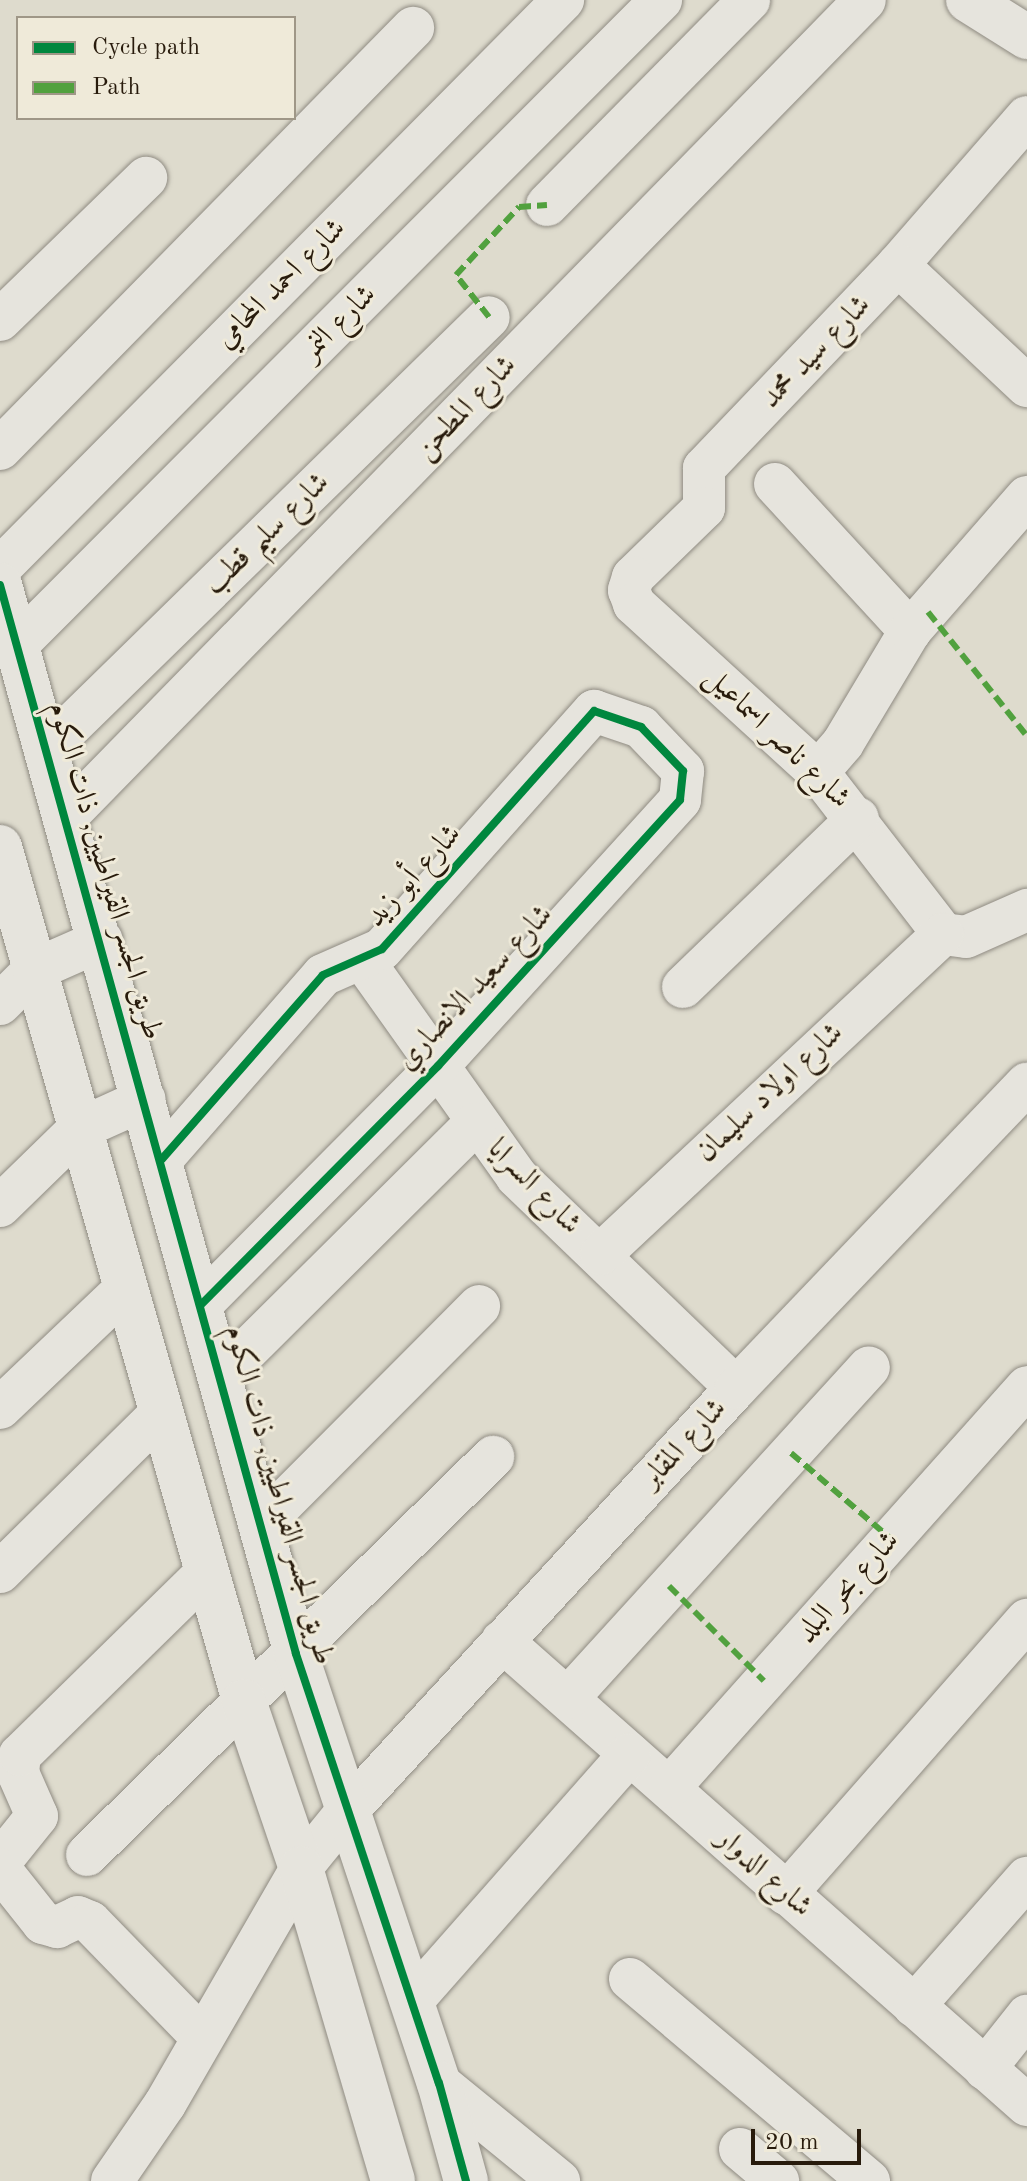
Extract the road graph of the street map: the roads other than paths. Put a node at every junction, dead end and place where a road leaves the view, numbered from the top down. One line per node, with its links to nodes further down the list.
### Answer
1 (563, 0): 18 (street, شارع احمد المحامي)
2 (661, 0): 22 (street, شارع النمر)
3 (749, 0): 10 (street)
4 (865, 0): 26 (street, شارع المطحن)
5 (984, 4): 7 (street)
6 (413, 28): 15 (street)
7 (1027, 37)
8 (1027, 117): 11 (street, شارع سيد محمد)
9 (146, 178): 13 (street)
10 (547, 205)
11 (898, 265): 14 (street); 20 (street, شارع سيد محمد)
12 (489, 317): 24 (street, شارع سليم قطب)
13 (0, 320)
14 (1027, 386)
15 (0, 449)
16 (775, 484): 21 (street)
17 (1027, 497): 21 (street)
18 (0, 568)
19 (0, 585): 22 (street, طريق الجسر القيراطيين, ذات الكوم)
20 (629, 590): 25 (street, شارع ناصر اسماعيل)
21 (910, 631): 25 (street)
22 (16, 646): 24 (street, طريق الجسر القيراطيين, ذات الكوم)
23 (594, 711): 32 (street, شارع أبو زيد); 36 (street, شارع سعيد الانصاري)
24 (27, 732): 26 (street, طريق الجسر القيراطيين, ذات الكوم)
25 (818, 772): 27 (street, شارع ناصر اسماعيل)
26 (67, 816): 31 (street, طريق الجسر القيراطيين, ذات الكوم)
27 (858, 818): 30 (street, شارع ناصر اسماعيل); 34 (street)
28 (0, 847): 33 (street)
29 (1027, 910): 30 (street)
30 (943, 934): 43 (street, شارع اولاد سليمان)
31 (102, 940): 33 (street); 38 (street, طريق الجسر القيراطيين, ذات الكوم)
32 (363, 960): 36 (street, شارع السرايا); 41 (street, شارع أبو زيد)
33 (34, 970): 35 (street); 40 (street)
34 (683, 987)
35 (0, 1004)
36 (438, 1066): 39 (street, شارع السرايا); 45 (street, شارع سعيد الانصاري)
37 (1027, 1084): 50 (street, شارع المقابر)
38 (145, 1099): 40 (street); 41 (street, طريق الجسر القيراطيين, ذات الكوم)
39 (475, 1124): 43 (street, شارع السرايا); 48 (street)
40 (79, 1129): 42 (street); 44 (street)
41 (162, 1159): 45 (street, طريق الجسر القيراطيين, ذات الكوم)
42 (0, 1206)
43 (601, 1254): 50 (street, شارع السرايا)
44 (125, 1289): 51 (street); 52 (street)
45 (201, 1305): 48 (street, طريق الجسر القيراطيين, ذات الكوم)
46 (479, 1306): 54 (street)
47 (869, 1367): 60 (street)
48 (221, 1376): 54 (street, طريق الجسر القيراطيين, ذات الكوم)
49 (1027, 1387): 63 (street, شارع بحر البلد)
50 (736, 1388): 58 (street, شارع المقابر)
51 (0, 1408)
52 (161, 1413): 55 (street); 56 (street)
53 (493, 1457): 59 (street)
54 (261, 1525): 59 (street, طريق الجسر القيراطيين, ذات الكوم)
55 (0, 1572)
56 (207, 1572): 61 (street); 66 (street)
57 (1027, 1620): 70 (street)
58 (502, 1641): 60 (street, شارع الدوار); 64 (street, شارع المقابر)
59 (296, 1654): 61 (street); 64 (street, طريق الجسر القيراطيين, ذات الكوم)
60 (568, 1698): 62 (street, شارع الدوار)
61 (244, 1701): 65 (street); 67 (street)
62 (630, 1754): 63 (street, شارع الدوار); 72 (street)
63 (670, 1787): 70 (street, شارع الدوار)
64 (348, 1810): 67 (street, شارع المقابر); 72 (street, طريق الجسر القيراطيين, ذات الكوم)
65 (87, 1855)
66 (0, 1862)
67 (301, 1868): 75 (street, شارع المقابر); 81 (street)
68 (0, 1869): 75 (street)
69 (1027, 1878): 73 (street)
70 (786, 1894): 73 (street, شارع الدوار)
71 (630, 1979): 85 (street)
72 (412, 2001): 77 (street, طريق الجسر القيراطيين, ذات الكوم)
73 (914, 2006): 76 (street, شارع الدوار)
74 (1027, 2016): 76 (street)
75 (201, 2036): 80 (street, شارع المقابر)
76 (985, 2069): 78 (street, شارع الدوار)
77 (439, 2083): 82 (street, طريق الجسر القيراطيين, ذات الكوم); 83 (street)
78 (1027, 2105)
79 (740, 2149): 84 (street)
80 (112, 2181)
81 (393, 2181)
82 (466, 2181)
83 (559, 2181)
84 (778, 2181)
85 (869, 2181)

